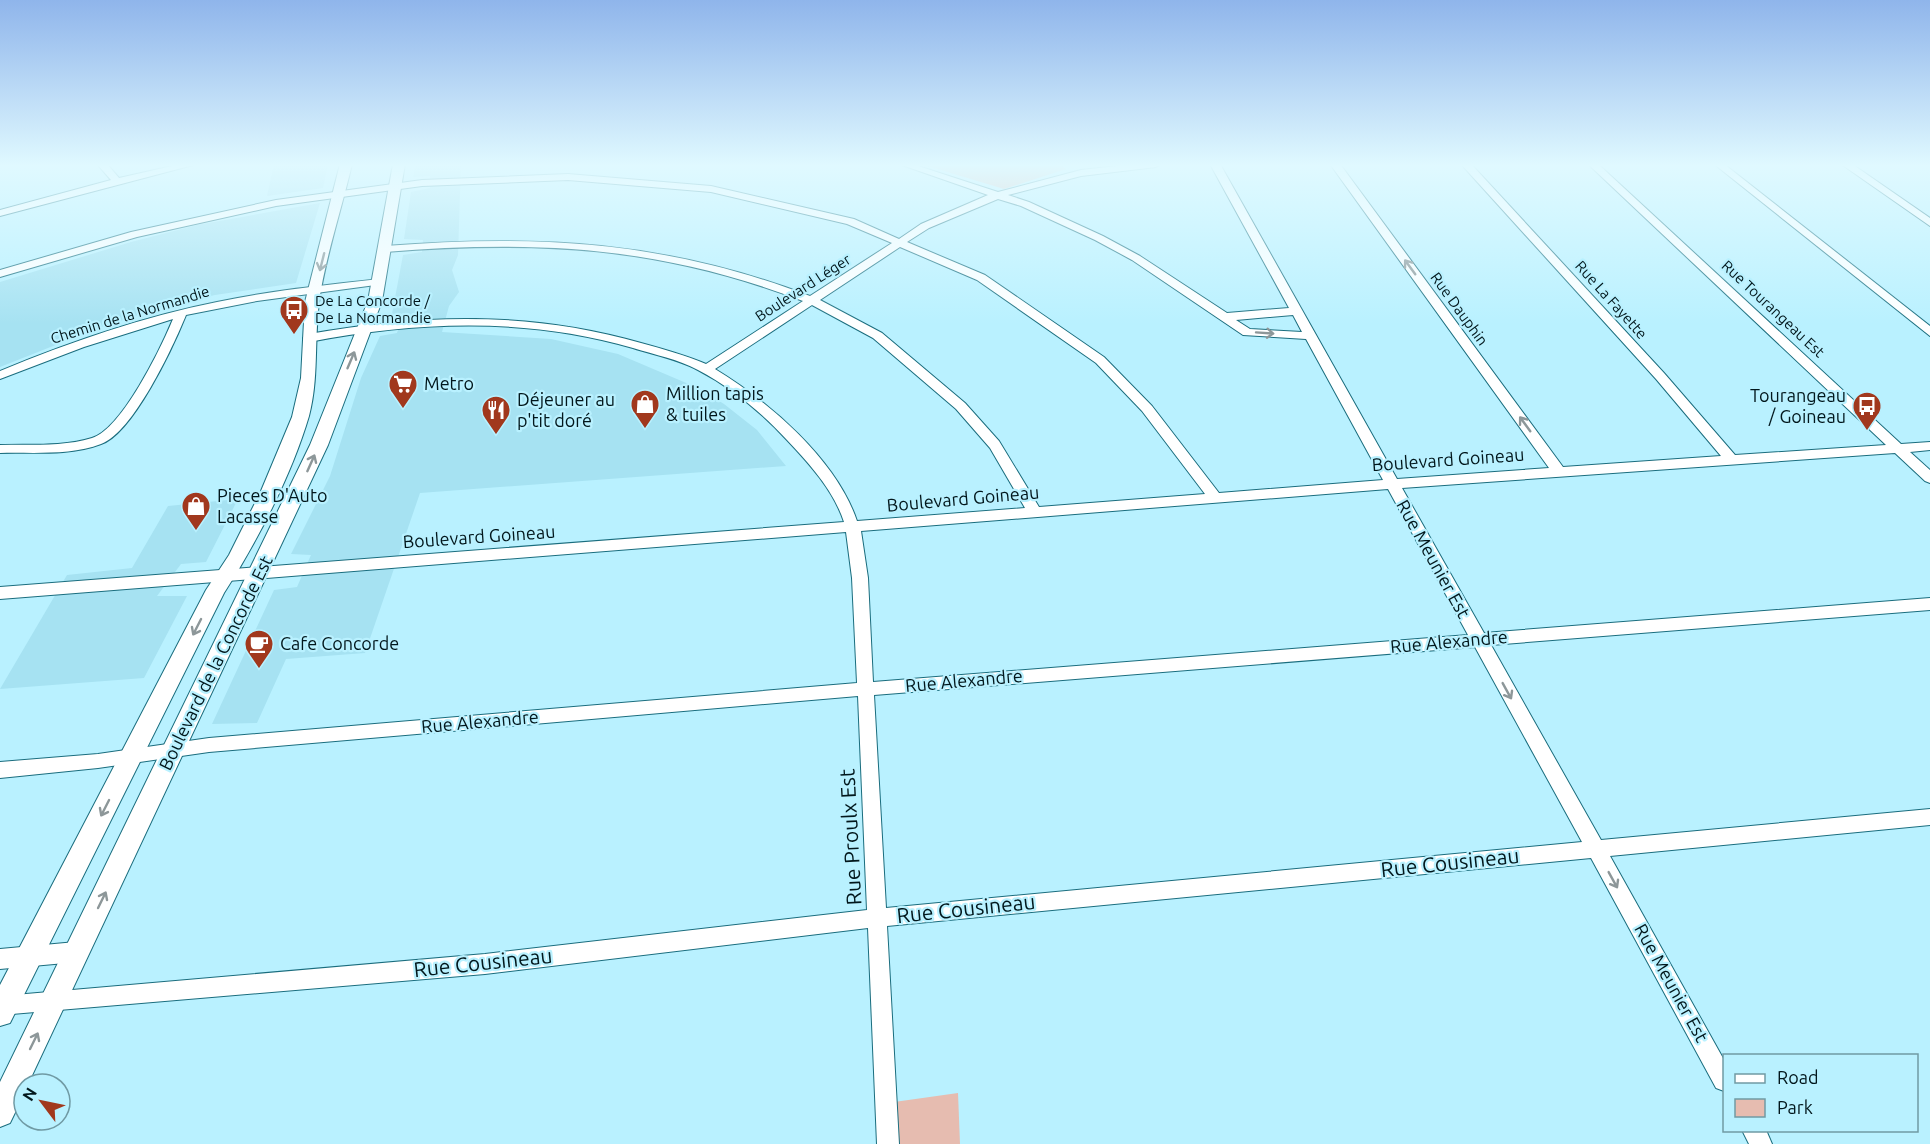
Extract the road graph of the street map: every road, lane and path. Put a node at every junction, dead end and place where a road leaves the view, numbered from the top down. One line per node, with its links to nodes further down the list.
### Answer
1 (210, 217): 14 (street)
2 (333, 217): 16 (street, Boulevard de la Concorde Est, one-way to 16)
3 (390, 217): 13 (street, Boulevard de la Concorde Est)
4 (839, 217): 12 (street)
5 (944, 217): 12 (street, Boulevard Léger)
6 (1052, 217): 20 (street)
7 (1244, 217): 18 (street, Rue Meunier Est)
8 (1374, 217): 31 (street, Rue Dauphin, one-way to 8)
9 (1515, 217): 30 (street, Rue La Fayette)
10 (1650, 217): 28 (street, Rue Tourangeau Est)
11 (1786, 217): 22 (street)
12 (901, 241): 17 (street, Boulevard Léger); 34 (street)
13 (385, 249): 15 (street, Boulevard de la Concorde Est); 17 (street)
14 (0, 274)
15 (379, 282): 16 (street, Chemin de la Normandie); 21 (street, Boulevard de la Concorde Est)
16 (315, 291): 19 (street, Chemin de la Normandie); 24 (street, Boulevard de la Concorde Est)
17 (812, 300): 25 (street, Boulevard Léger); 35 (street)
18 (1295, 311): 20 (street); 23 (street, Rue Meunier Est)
19 (181, 314): 26 (street, Chemin de la Normandie); 29 (street)
20 (1226, 317): 23 (street, one-way to 23)
21 (365, 328): 24 (street); 25 (street); 37 (street, Boulevard de la Concorde Est, one-way to 21)
22 (1930, 332)
23 (1309, 336): 33 (street, Rue Meunier Est)
24 (309, 338): 38 (street, Boulevard de la Concorde Est)
25 (707, 369): 36 (street)
26 (0, 375)
27 (1930, 446): 28 (street, Boulevard Goineau)
28 (1898, 448): 30 (street, Boulevard Goineau); 32 (street, Rue Tourangeau Est)
29 (0, 449)
30 (1732, 460): 31 (street, Boulevard Goineau)
31 (1559, 472): 33 (street, Boulevard Goineau)
32 (1930, 478)
33 (1391, 484): 34 (street, Boulevard Goineau); 41 (street, Rue Meunier Est)
34 (1216, 498): 35 (street, Boulevard Goineau)
35 (1035, 512): 36 (street, Boulevard Goineau)
36 (853, 528): 37 (street, Boulevard Goineau); 42 (street, Rue Proulx Est)
37 (259, 573): 38 (street, Boulevard Goineau); 43 (street, Boulevard de la Concorde Est)
38 (225, 576): 39 (street, Boulevard Goineau); 44 (street, Boulevard de la Concorde Est, one-way to 44)
39 (0, 593)
40 (1930, 604): 41 (street, Rue Alexandre)
41 (1479, 640): 42 (street, Rue Alexandre); 47 (street, Rue Meunier Est, one-way to 47)
42 (866, 689): 43 (street, Rue Alexandre); 48 (street, Rue Proulx Est)
43 (175, 750): 44 (street, Rue Alexandre); 49 (street, Boulevard de la Concorde Est, one-way to 43)
44 (132, 756): 45 (street, Rue Alexandre); 50 (street, Boulevard de la Concorde Est, one-way to 50)
45 (0, 770)
46 (1930, 817): 47 (street, Rue Cousineau)
47 (1595, 849): 48 (street, Rue Cousineau); 54 (street, Rue Meunier Est, one-way to 54)
48 (877, 918): 52 (street, Rue Cousineau); 56 (street, Rue Proulx Est)
49 (76, 952): 50 (street); 52 (street, Boulevard de la Concorde Est)
50 (29, 956): 51 (street); 53 (street, Boulevard de la Concorde Est)
51 (0, 959)
52 (54, 1001): 53 (street, Rue Cousineau); 55 (street, Boulevard de la Concorde Est, one-way to 52)
53 (2, 1009)
54 (1723, 1076)
55 (0, 1113)
56 (888, 1144)

